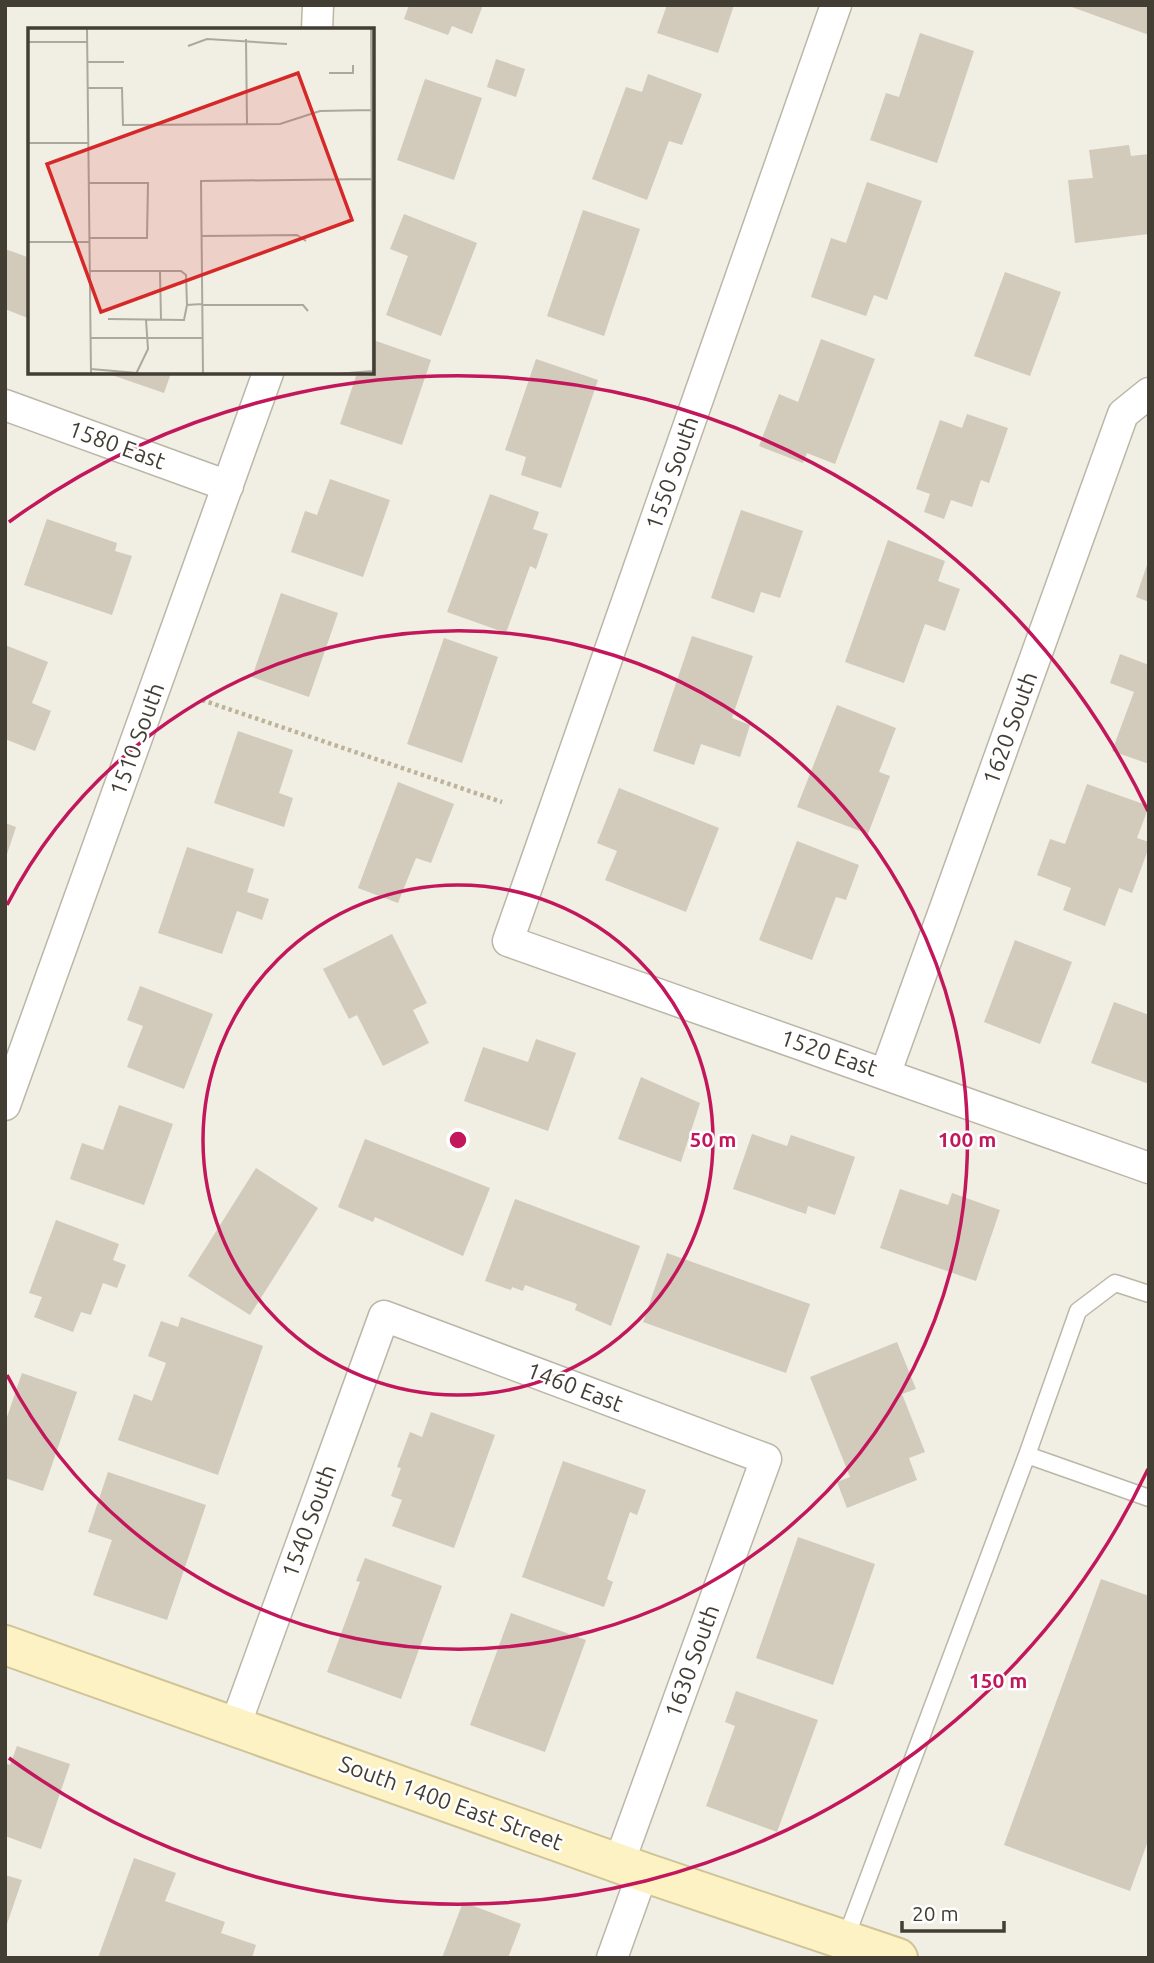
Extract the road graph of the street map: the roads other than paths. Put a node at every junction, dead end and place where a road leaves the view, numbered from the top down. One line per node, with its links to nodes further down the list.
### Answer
1 (318, 5): 3 (street)
2 (836, 5): 8 (street, 1550 South)
3 (317, 28)
4 (268, 374): 7 (street, 1510 South)
5 (1149, 393): 9 (street, 1620 South)
6 (5, 405): 7 (street, 1580 East)
7 (229, 486): 10 (street, 1510 South)
8 (508, 941): 9 (street, 1520 East)
9 (886, 1072): 11 (street, 1520 East)
10 (5, 1105)
11 (1149, 1168)
12 (1149, 1294): 14 (lane)
13 (384, 1315): 15 (street, 1460 East); 18 (street, 1540 South)
14 (1027, 1455): 16 (lane); 20 (lane)
15 (766, 1459): 19 (street, 1630 South)
16 (1149, 1498)
17 (5, 1645): 18 (street, South 1400 East Street)
18 (234, 1726): 19 (street, South 1400 East Street)
19 (631, 1867): 20 (street, South 1400 East Street); 21 (street, 1630 South)
20 (845, 1940): 22 (street, South 1400 East Street)
21 (612, 1958)
22 (898, 1958)

